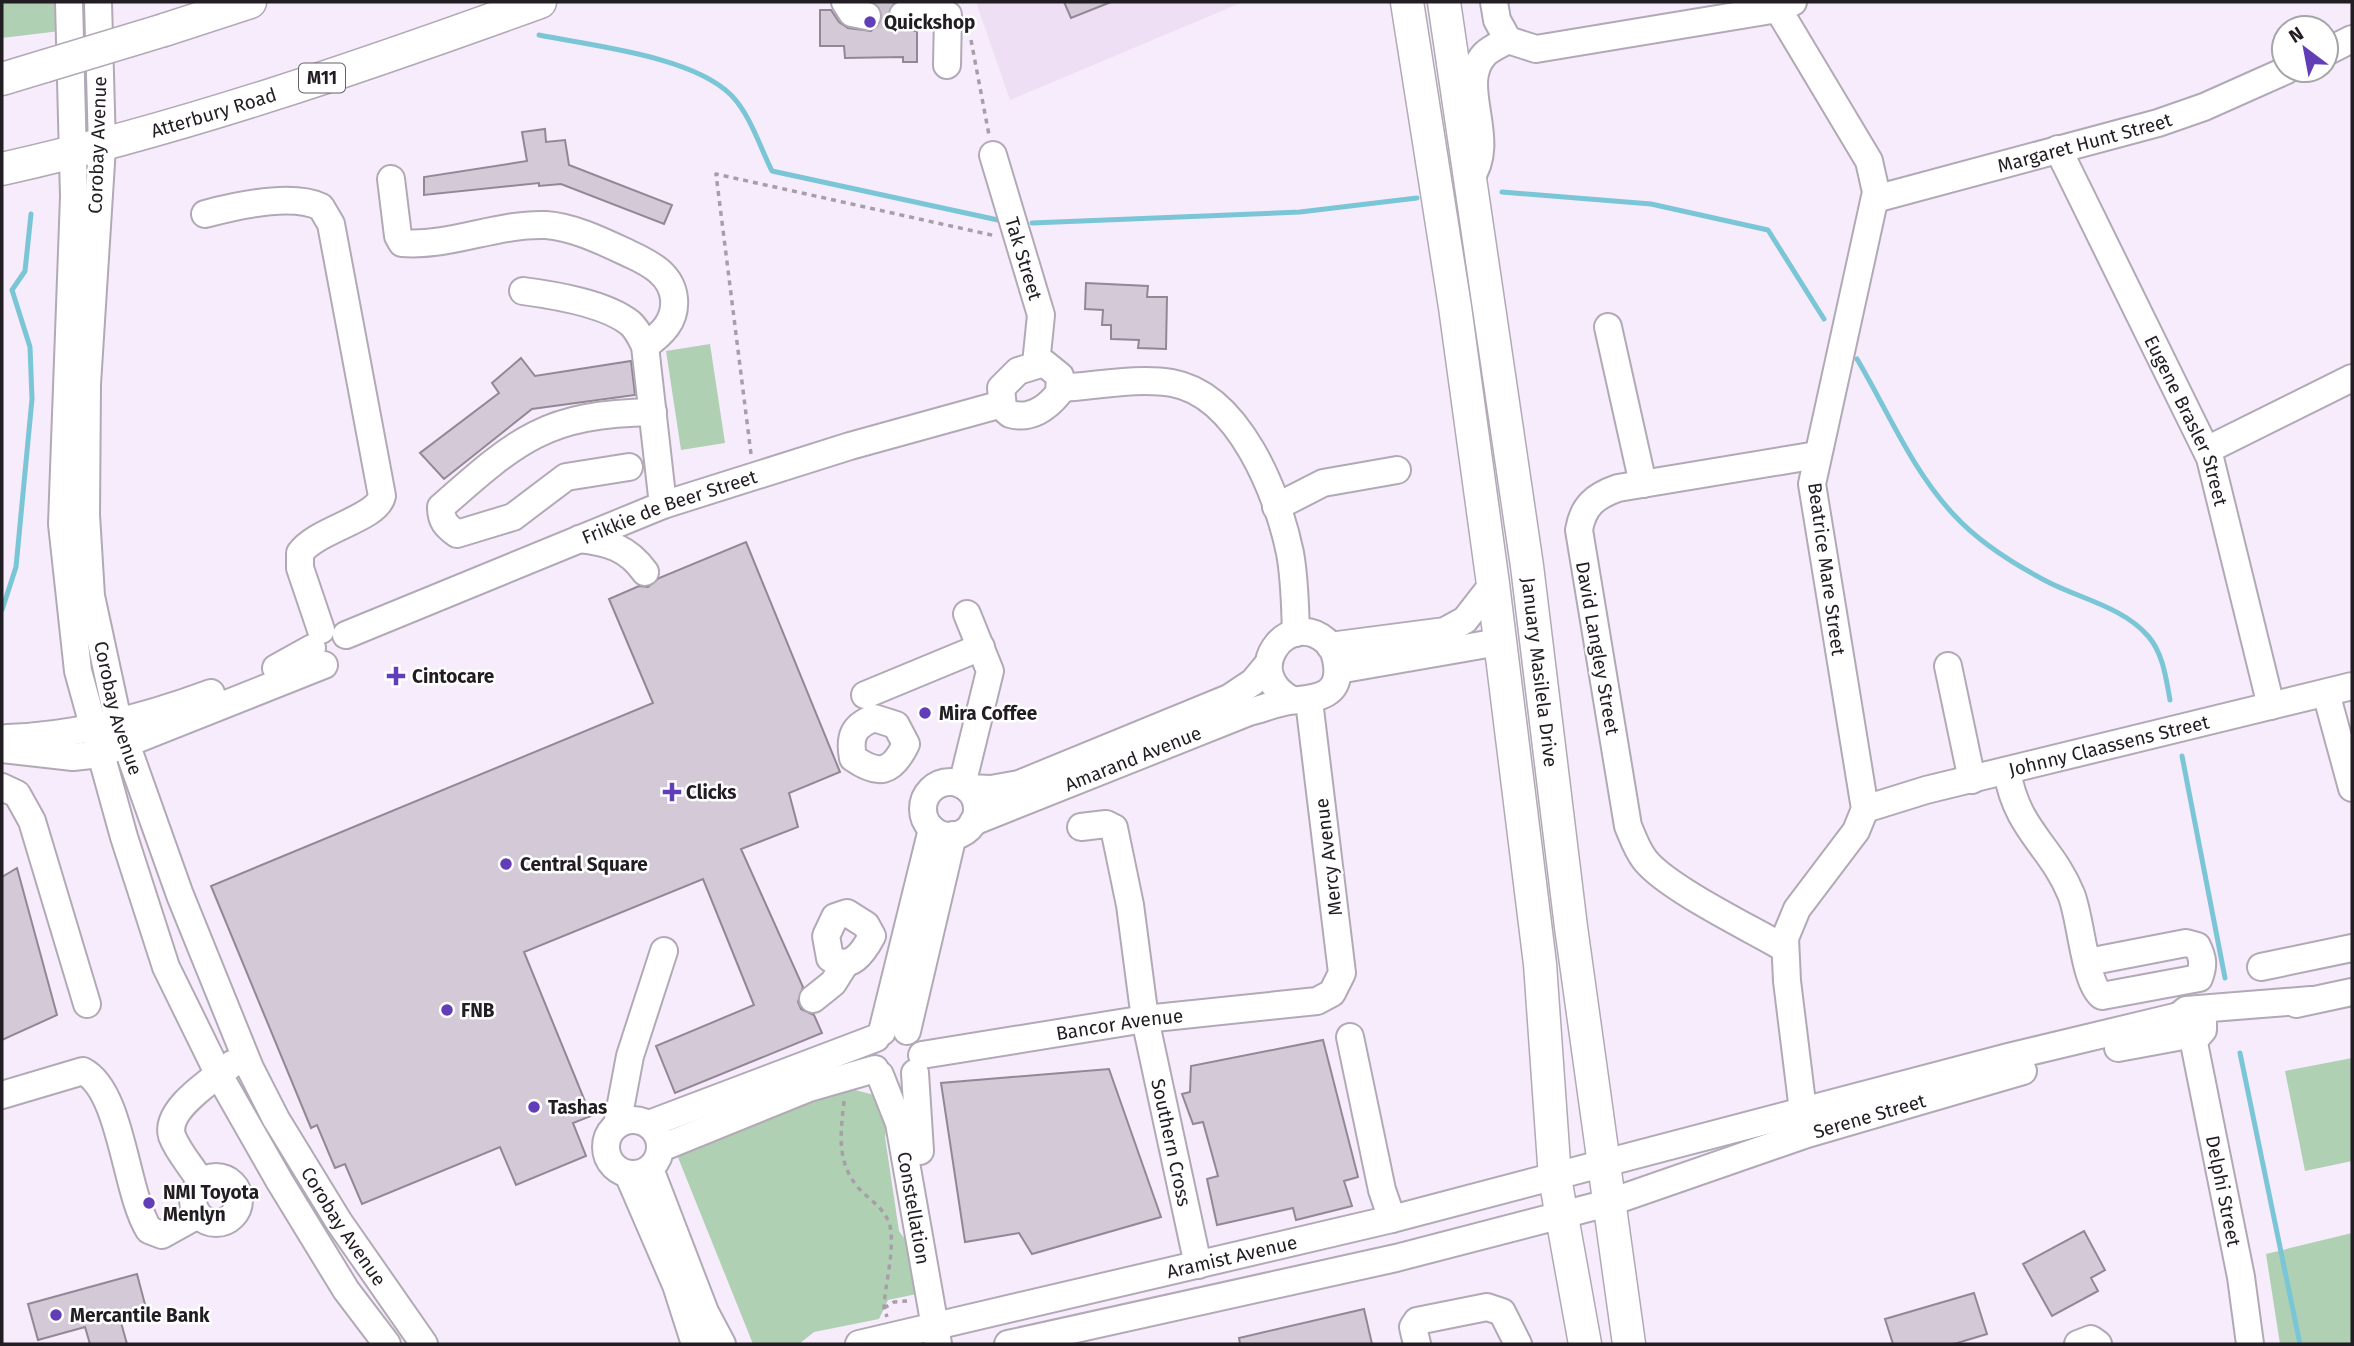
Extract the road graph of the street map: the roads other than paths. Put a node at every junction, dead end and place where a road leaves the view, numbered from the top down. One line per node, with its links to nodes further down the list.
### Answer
1 (69, 2): 20 (street, Corobay Avenue)
2 (98, 2): 20 (street, Corobay Avenue)
3 (250, 2): 15 (main road, bridge)
4 (540, 2): 20 (main road, Atterbury Road / M11)
5 (845, 2): 12 (street)
6 (1407, 2): 45 (main road, January Masilela Drive)
7 (1444, 2): 24 (main road, January Masilela Drive)
8 (1494, 2): 13 (street)
9 (1786, 6): 13 (street); 25 (street, Beatrice Mare Street)
10 (947, 8): 11 (street); 14 (street)
11 (903, 15)
12 (867, 16)
13 (1508, 40): 24 (street)
14 (947, 65)
15 (45, 66): 16 (main road); 18 (main road)
16 (2, 70)
17 (2270, 78): 19 (street, Margaret Hunt Street)
18 (2, 79)
19 (2058, 149): 25 (street, Margaret Hunt Street); 36 (street, Eugene Brasler Street)
20 (87, 150): 22 (main road, Atterbury Road / M11); 59 (street, Corobay Avenue)
21 (993, 155): 31 (street, Tak Street)
22 (2, 169)
23 (391, 179): 30 (street)
24 (1470, 179): 28 (main road, January Masilela Drive)
25 (1875, 199): 37 (street, Beatrice Mare Street)
26 (205, 214): 48 (street)
27 (523, 291): 30 (street)
28 (1491, 321): 49 (main road); 95 (main road, January Masilela Drive)
29 (1608, 327): 40 (street)
30 (645, 346): 35 (street)
31 (1036, 364): 33 (street); 34 (street)
32 (2352, 378): 36 (street)
33 (1060, 388): 34 (street); 42 (street)
34 (1002, 404): 41 (street, Frikkie de Beer Street)
35 (653, 412): 38 (street); 41 (street)
36 (2207, 450): 58 (street, Eugene Brasler Street)
37 (1817, 456): 40 (street, David Langley Street); 68 (street, Beatrice Mare Street)
38 (629, 467)
39 (1397, 470): 42 (street)
40 (1643, 484): 73 (street, David Langley Street)
41 (663, 505): 43 (street, Frikkie de Beer Street)
42 (1276, 508): 47 (street)
43 (579, 539): 44 (street); 48 (street, Frikkie de Beer Street)
44 (645, 572)
45 (1493, 584): 49 (main road, January Masilela Drive); 51 (street)
46 (967, 614): 50 (street)
47 (1296, 633): 51 (street); 52 (street)
48 (328, 641): 59 (street, Frikkie de Beer Street)
49 (1499, 642): 51 (street); 97 (main road, January Masilela Drive)
50 (984, 653): 56 (street); 66 (street)
51 (1334, 658): 57 (street)
52 (1268, 664): 57 (street); 66 (street, Amarand Avenue)
53 (1948, 666): 64 (street)
54 (2352, 686): 55 (street, Johnny Claassens Street)
55 (2326, 692): 58 (street, Johnny Claassens Street); 67 (street)
56 (864, 695)
57 (1301, 700): 70 (street, Amarand Avenue); 81 (street, Mercy Avenue)
58 (2272, 706): 63 (street, Johnny Claassens Street)
59 (109, 737): 60 (street, Frikkie de Beer Street); 61 (street, Frikkie de Beer Street); 87 (street, Corobay Avenue); 90 (street, Corobay Avenue)
60 (2, 738)
61 (2, 749)
62 (898, 761): 66 (street)
63 (2007, 771): 64 (street, Johnny Claassens Street); 76 (street)
64 (1972, 780): 68 (street, Johnny Claassens Street)
65 (2, 787): 82 (street)
66 (951, 787): 70 (street); 70 (street)
67 (2352, 789)
68 (1865, 808): 73 (street)
69 (1081, 827): 83 (street, Southern Cross)
70 (953, 829): 72 (street); 85 (street)
71 (872, 936): 72 (street); 77 (street); 77 (street)
72 (905, 938): 85 (street)
73 (1784, 948): 92 (street)
74 (2352, 948): 78 (street)
75 (664, 951): 94 (street)
76 (2088, 962)
77 (845, 964): 80 (street)
78 (2261, 967)
79 (2352, 992): 84 (street, Serene Street)
80 (813, 999)
81 (1317, 1001): 83 (street, Bancor Avenue)
82 (87, 1004)
83 (1145, 1019): 88 (street, Bancor Avenue); 103 (street, Southern Cross)
84 (2191, 1026): 92 (street, Serene Street); 117 (street, Delphi Street)
85 (889, 1034): 88 (street); 89 (street); 93 (street)
86 (1350, 1037): 102 (street)
87 (244, 1054): 90 (street); 107 (street, Corobay Avenue)
88 (919, 1064): 89 (street); 105 (street, Constellation)
89 (877, 1072): 96 (street); 105 (street, Constellation)
90 (219, 1075): 98 (street); 106 (street, Corobay Avenue)
91 (2, 1095): 100 (street)
92 (1805, 1123): 95 (street, Serene Street); 99 (street, Serene Street)
93 (649, 1124): 94 (street); 96 (street)
94 (617, 1125): 96 (street)
95 (1603, 1163): 97 (street, Aramist Avenue); 99 (main road, January Masilela Drive)
96 (647, 1164): 108 (street); 109 (street)
97 (1555, 1178): 101 (main road, January Masilela Drive); 102 (street, Aramist Avenue)
98 (201, 1182): 100 (street); 100 (street)
99 (1608, 1203): 101 (street, Serene Street); 114 (main road, January Masilela Drive)
100 (198, 1214)
101 (1562, 1214): 111 (street, Aramist Avenue); 113 (main road, January Masilela Drive)
102 (1392, 1219): 103 (street, Aramist Avenue)
103 (1198, 1265): 105 (street, Aramist Avenue)
104 (1418, 1330): 112 (street)
105 (947, 1334): 110 (street, Aramist Avenue)
106 (387, 1344)
107 (424, 1344)
108 (695, 1344)
109 (722, 1344)
110 (859, 1344)
111 (1008, 1344)
112 (1518, 1344)
113 (1585, 1344)
114 (1629, 1344)
115 (2078, 1344): 116 (street)
116 (2098, 1344)
117 (2250, 1344)

